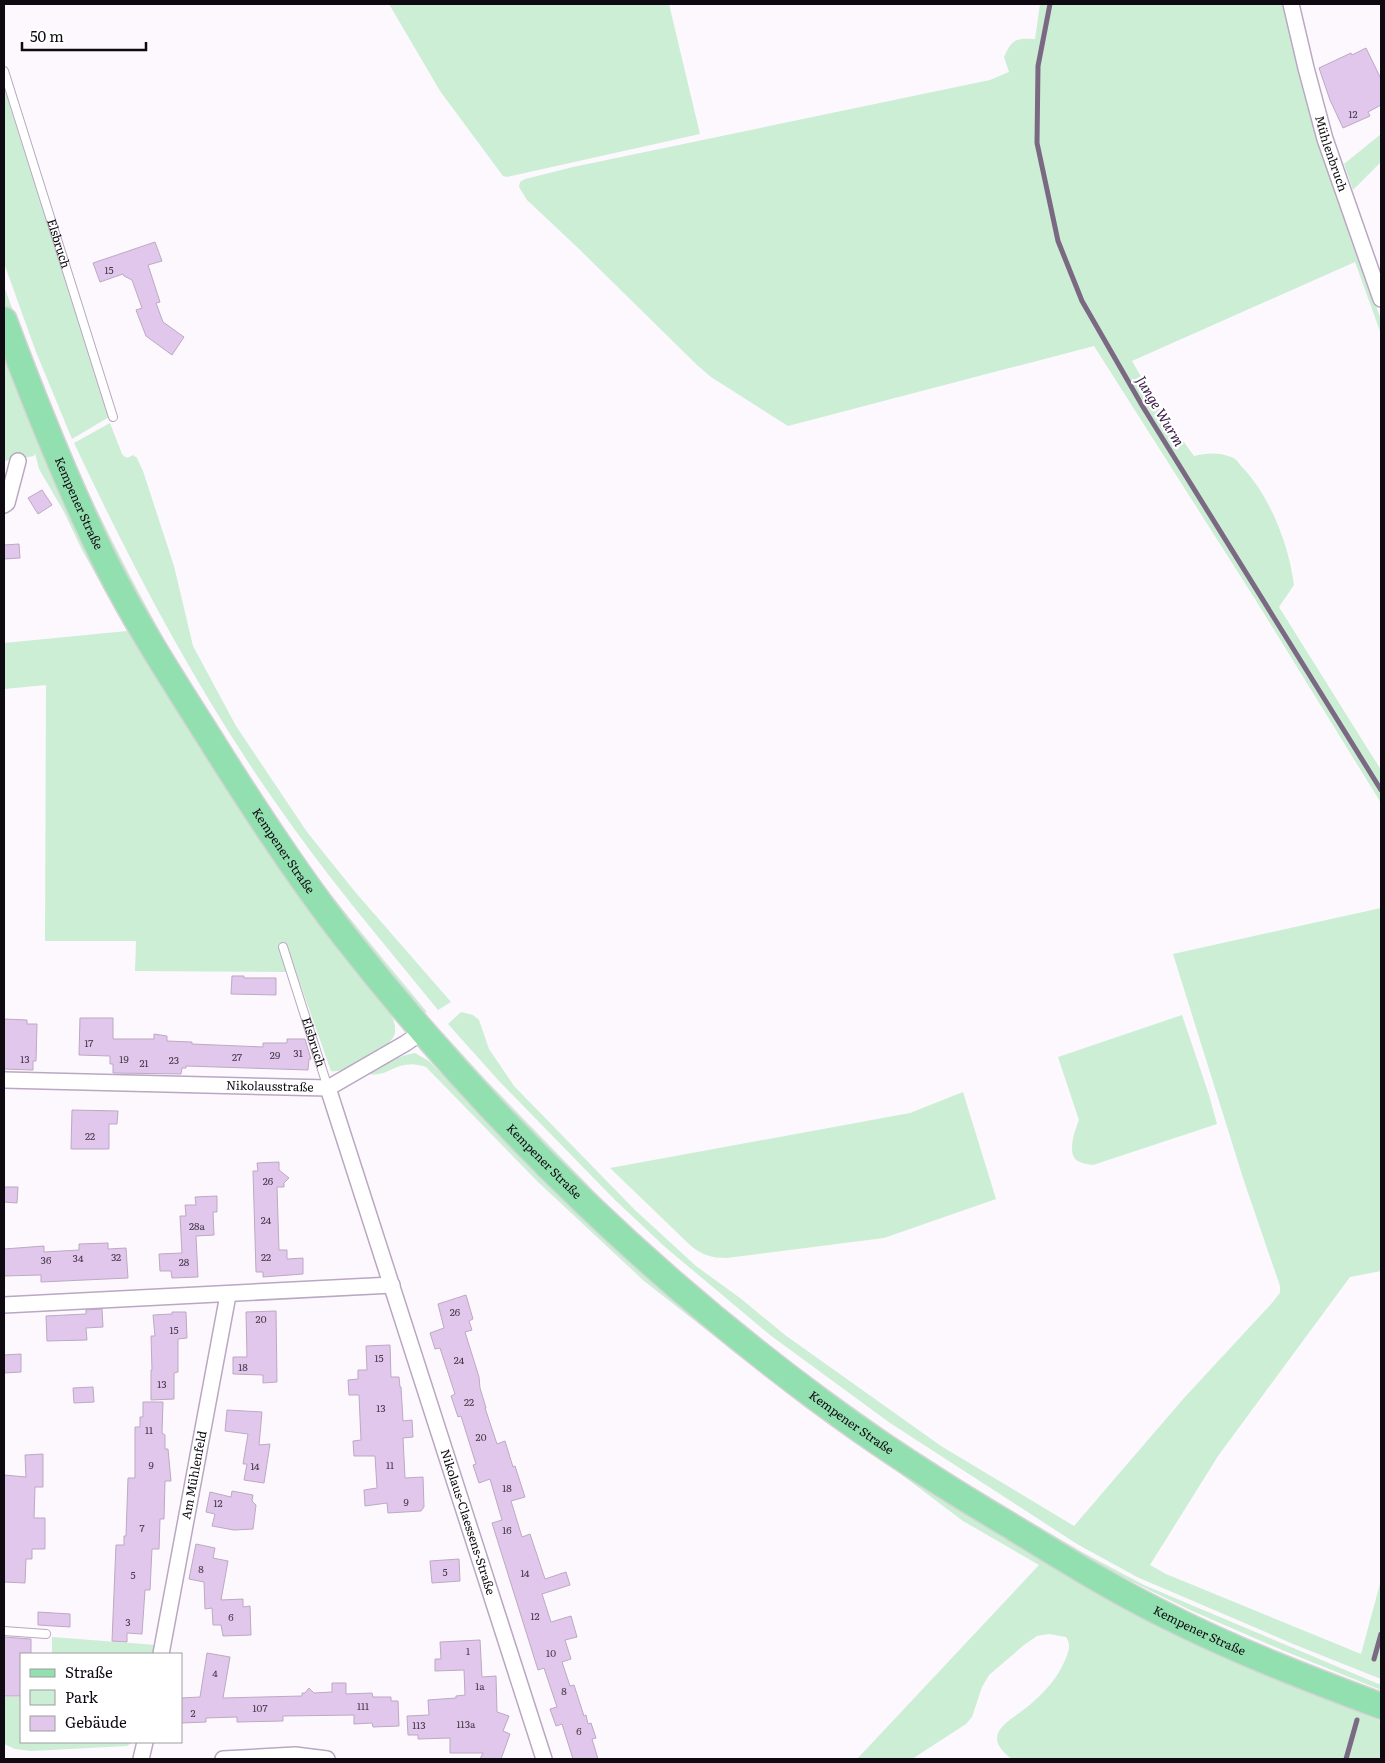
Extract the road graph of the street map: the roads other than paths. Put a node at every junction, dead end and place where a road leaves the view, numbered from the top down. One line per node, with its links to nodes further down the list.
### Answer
1 (1291, 4): 3 (street, Mühlenbruch)
2 (4, 70): 5 (lane, Elsbruch)
3 (1381, 299)
4 (4, 320): 9 (main road, Kempener Straße)
5 (114, 417)
6 (18, 461): 7 (street)
7 (4, 505)
8 (283, 947): 11 (lane, Elsbruch)
9 (423, 1031): 11 (street); 18 (main road, Kempener Straße)
10 (4, 1080): 11 (street, Nikolausstraße)
11 (328, 1088): 12 (street, Nikolausstraße)
12 (392, 1285): 13 (street); 23 (street, Nikolaus-Claessens-Straße)
13 (228, 1295): 14 (street); 17 (street, Am Mühlenfeld)
14 (4, 1304)
15 (4, 1631): 16 (lane)
16 (46, 1634)
17 (161, 1653)
18 (1381, 1706)
19 (145, 1743): 20 (street)
20 (141, 1759)
21 (223, 1759): 22 (street)
22 (327, 1759)
23 (544, 1759)

